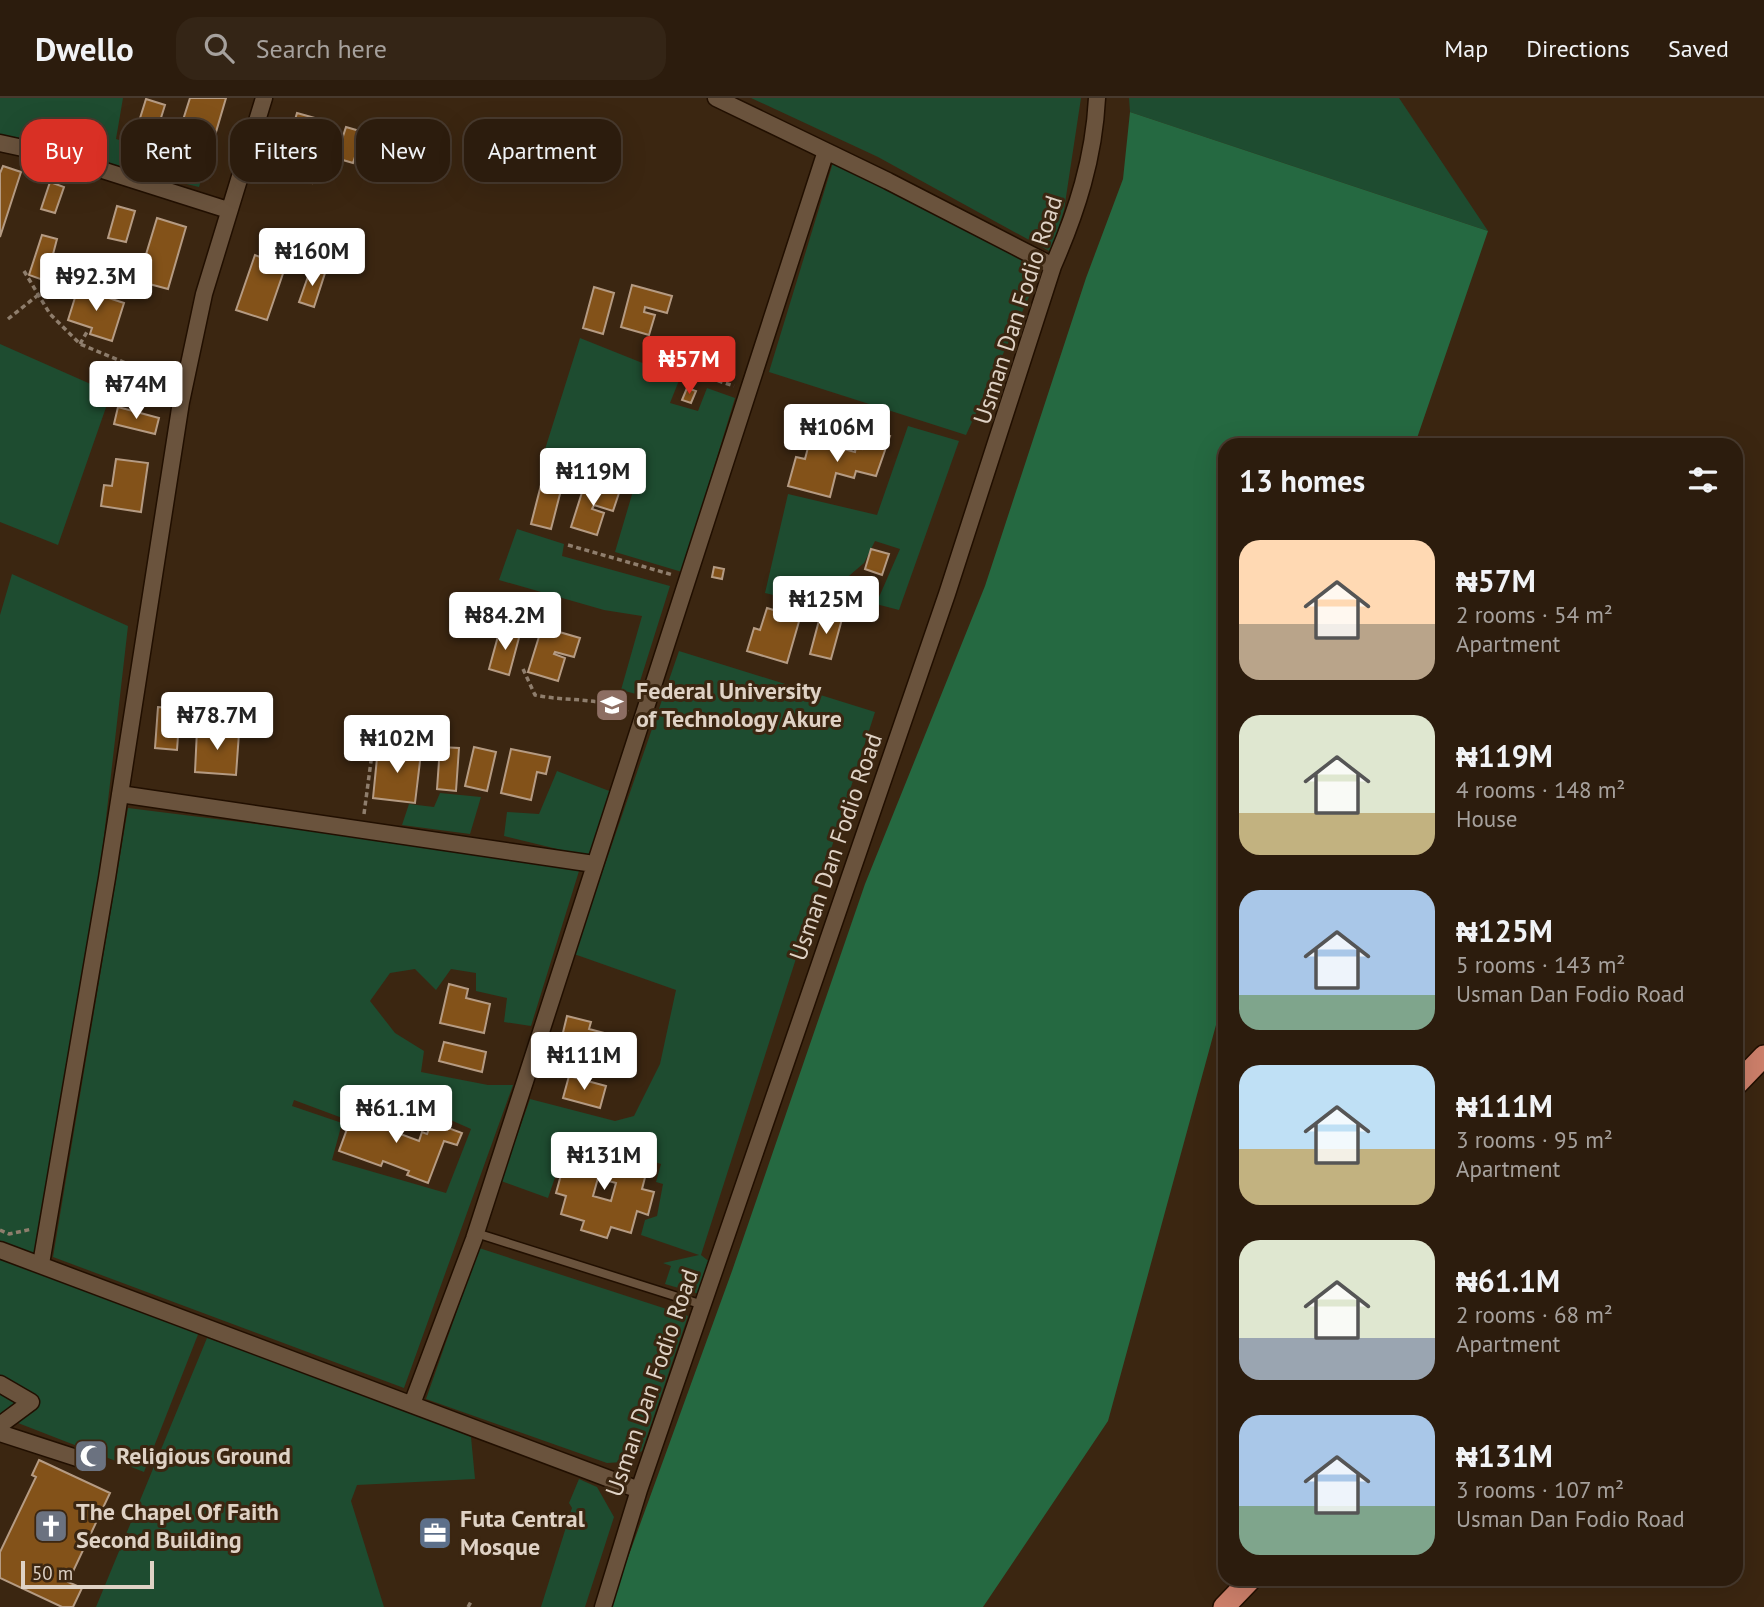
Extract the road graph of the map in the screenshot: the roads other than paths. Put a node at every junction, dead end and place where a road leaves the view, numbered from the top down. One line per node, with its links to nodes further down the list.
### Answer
1 (264, 98): 6 (street)
2 (716, 98): 5 (street)
3 (1097, 98): 7 (street, Usman Dan Fodio Road)
4 (0, 143): 6 (street)
5 (826, 151): 7 (street); 9 (street)
6 (228, 210): 8 (street)
7 (1053, 266): 15 (street, Usman Dan Fodio Road)
8 (120, 794): 9 (street); 14 (street)
9 (594, 864): 12 (street)
10 (1764, 1056): 11 (highway)
11 (1743, 1078)
12 (476, 1233): 15 (lane); 17 (street)
13 (0, 1250): 14 (street)
14 (41, 1264): 17 (street)
15 (704, 1305): 21 (street, Usman Dan Fodio Road)
16 (0, 1384): 18 (street)
17 (412, 1404): 21 (street)
18 (0, 1424)
19 (0, 1433): 20 (street)
20 (86, 1461)
21 (639, 1490): 23 (street, Usman Dan Fodio Road)
22 (1244, 1586): 24 (highway)
23 (603, 1607)
24 (1224, 1607)

